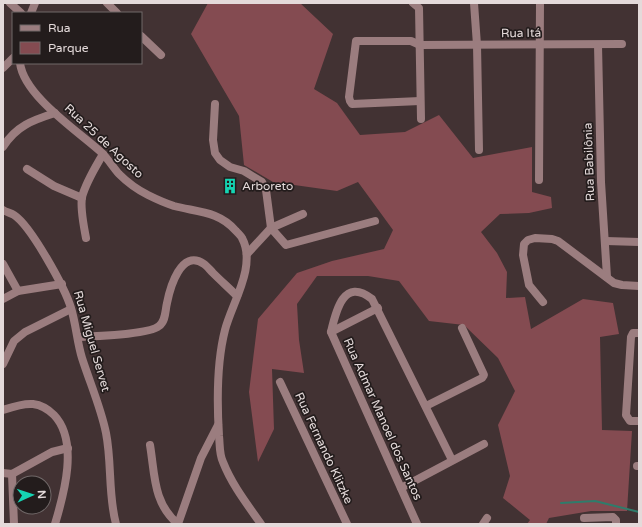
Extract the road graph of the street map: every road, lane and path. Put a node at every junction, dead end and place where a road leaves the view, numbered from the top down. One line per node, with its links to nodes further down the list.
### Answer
1 (10, 3): 6 (street)
2 (107, 3): 7 (street)
3 (414, 3): 10 (street)
4 (474, 3): 13 (street)
5 (540, 3): 11 (street)
6 (20, 12)
7 (115, 12)
8 (142, 37): 14 (street)
9 (622, 44): 12 (street, Rua Itá)
10 (420, 45): 13 (street, Rua Itá); 18 (street); 18 (street, Rua Itá)
11 (540, 45): 12 (street, Rua Itá); 13 (street, Rua Itá); 26 (street)
12 (598, 45): 33 (street, Rua Babilônia)
13 (477, 46): 23 (street)
14 (161, 55)
15 (12, 59): 17 (street)
16 (20, 64): 20 (street, Rua 25 de Agosto)
17 (3, 68)
18 (420, 101): 21 (street)
19 (216, 104): 31 (street)
20 (55, 113): 22 (street); 24 (street, Rua 25 de Agosto)
21 (421, 119)
22 (3, 147)
23 (479, 150)
24 (102, 154): 27 (street); 35 (street, Rua 25 de Agosto)
25 (27, 168): 27 (street)
26 (539, 180)
27 (82, 198): 32 (street)
28 (3, 210): 38 (street, Rua Miguel Servet)
29 (303, 214): 31 (street)
30 (375, 221): 31 (street)
31 (271, 228): 35 (street)
32 (86, 238)
33 (606, 241): 34 (street); 37 (street, Rua Babilônia)
34 (639, 242)
35 (247, 254): 41 (street, Rua 25 de Agosto)
36 (3, 264): 40 (street)
37 (607, 277): 39 (street); 43 (street)
38 (62, 284): 40 (street); 45 (street, Rua Miguel Servet)
39 (639, 286)
40 (18, 291): 42 (street)
41 (237, 296): 49 (street); 55 (street, Rua 25 de Agosto)
42 (3, 299)
43 (543, 302)
44 (378, 308): 47 (street); 47 (street, Rua Admar Manoel dos Santos); 52 (street, Rua Admar Manoel dos Santos)
45 (71, 309): 49 (street, Rua Miguel Servet); 50 (street)
46 (462, 328): 52 (street)
47 (331, 332): 62 (street, Rua Admar Manoel dos Santos)
48 (639, 333): 54 (street)
49 (78, 337): 66 (street, Rua Miguel Servet)
50 (3, 364)
51 (280, 382): 69 (street, Rua Fernando Klitzke)
52 (426, 406): 59 (street, Rua Admar Manoel dos Santos)
53 (3, 410): 58 (street)
54 (639, 421)
55 (218, 425): 67 (street); 68 (street, Rua 25 de Agosto)
56 (484, 444): 59 (street)
57 (150, 445): 67 (street)
58 (68, 448): 61 (street); 65 (street)
59 (452, 460): 62 (street)
60 (3, 473): 61 (street)
61 (12, 474): 64 (street)
62 (401, 488): 70 (street, Rua Admar Manoel dos Santos)
63 (584, 518): 71 (street)
64 (14, 524)
65 (56, 524)
66 (116, 524)
67 (178, 524)
68 (261, 524)
69 (347, 524)
70 (417, 524)
71 (616, 524)

